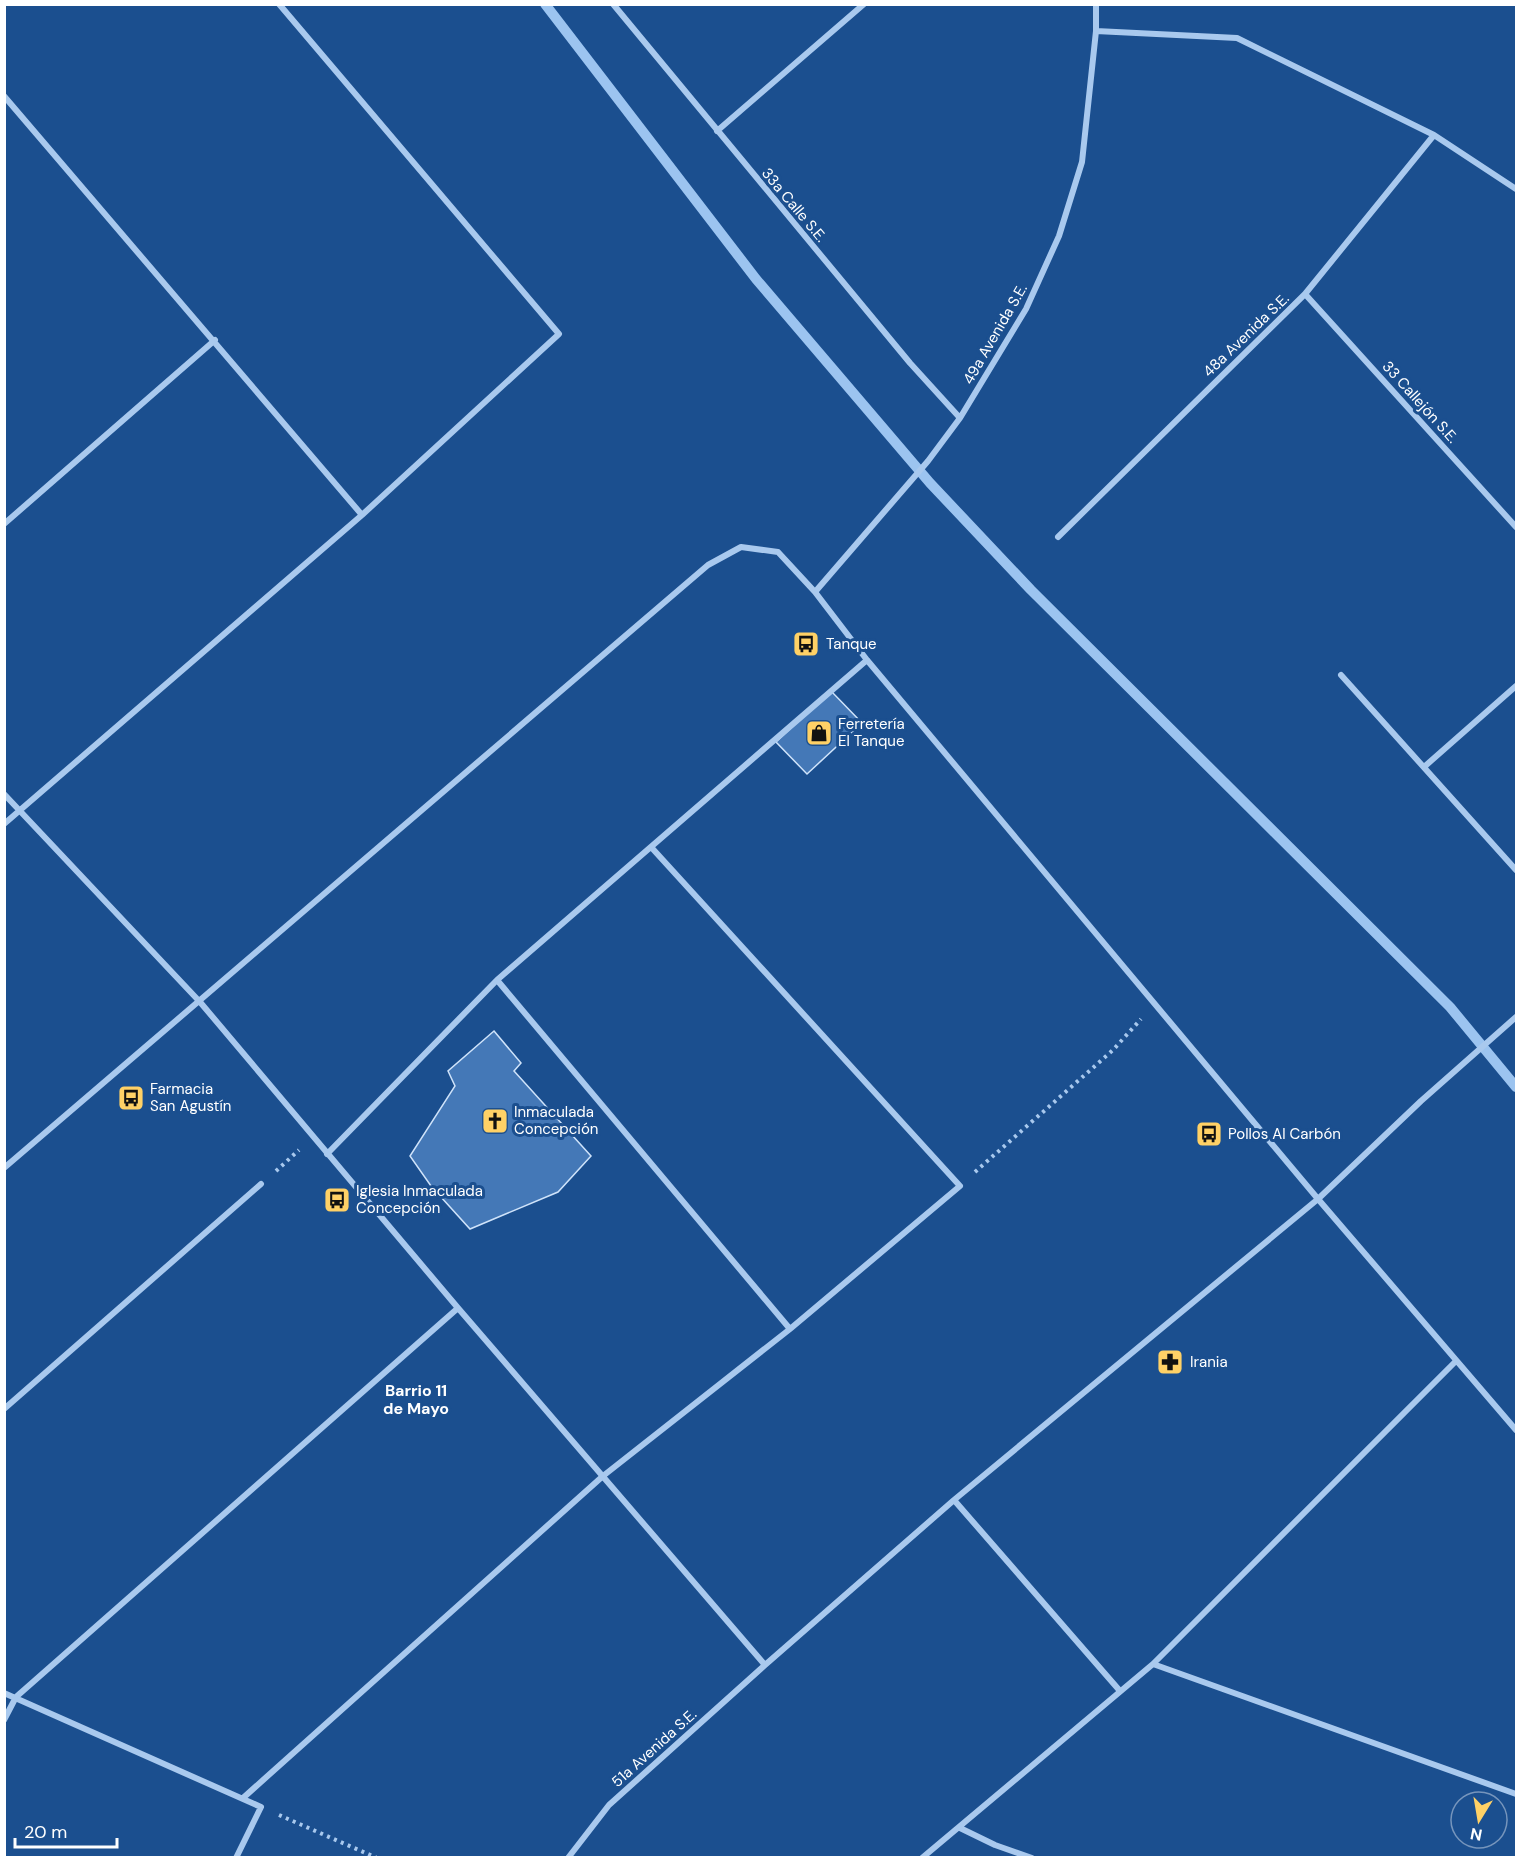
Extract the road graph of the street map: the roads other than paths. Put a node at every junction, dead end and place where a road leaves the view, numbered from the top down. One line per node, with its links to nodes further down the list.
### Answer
1 (279, 4): 13 (street)
2 (613, 4): 7 (street, 33a Calle S.E.)
3 (864, 4): 7 (street)
4 (1096, 4): 5 (street, 49a Avenida S.E.)
5 (1096, 31): 8 (street); 12 (street, 49a Avenida S.E.)
6 (4, 96): 11 (street)
7 (717, 130): 12 (street, 33a Calle S.E.)
8 (1434, 135): 9 (street); 10 (street, 48a Avenida S.E.)
9 (1516, 189)
10 (1305, 294): 15 (street, 33 Callejón S.E.); 16 (street, 48a Avenida S.E.)
11 (215, 340): 13 (street); 14 (street)
12 (960, 418): 17 (street, 49a Avenida S.E.)
13 (362, 515): 23 (street)
14 (4, 524)
15 (1516, 527)
16 (1058, 537)
17 (815, 592): 18 (street); 28 (street)
18 (867, 660): 25 (street); 33 (street)
19 (1341, 675): 21 (street)
20 (1516, 686): 21 (street)
21 (1424, 767): 26 (street)
22 (4, 794): 23 (street)
23 (18, 811): 24 (street); 28 (street)
24 (4, 824)
25 (651, 847): 27 (street); 35 (street)
26 (1516, 870)
27 (497, 980): 30 (street); 35 (street)
28 (200, 1002): 30 (street); 31 (street)
29 (1516, 1017): 33 (street, 51a Avenida S.E.)
30 (327, 1154): 34 (street)
31 (4, 1168)
32 (261, 1184): 37 (street)
33 (1318, 1199): 36 (street); 40 (street, 51a Avenida S.E.)
34 (458, 1308): 39 (street); 45 (street)
35 (790, 1329): 39 (street)
36 (1455, 1362): 38 (street); 41 (street)
37 (4, 1409)
38 (1516, 1431)
39 (603, 1476): 42 (street); 48 (street)
40 (954, 1500): 42 (street, 51a Avenida S.E.); 43 (street)
41 (1153, 1664): 43 (street); 47 (street)
42 (765, 1665): 51 (street, 51a Avenida S.E.)
43 (1120, 1691): 49 (street)
44 (4, 1693): 45 (street)
45 (16, 1697): 46 (street); 48 (street)
46 (4, 1720)
47 (1516, 1794)
48 (243, 1798): 50 (street)
49 (960, 1828): 52 (street); 53 (street)
50 (236, 1857)
51 (568, 1857)
52 (922, 1857)
53 (1032, 1857)

